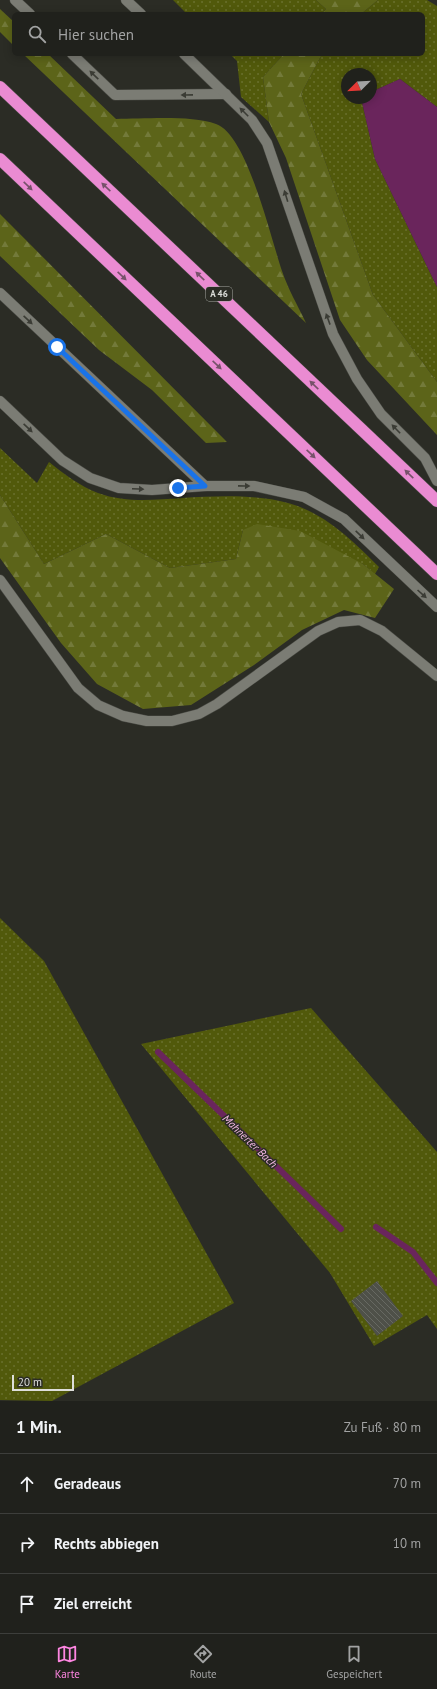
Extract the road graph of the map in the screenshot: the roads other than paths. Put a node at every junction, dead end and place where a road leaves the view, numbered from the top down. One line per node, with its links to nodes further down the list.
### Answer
1 (15, 0): 3 (lane)
2 (126, 0): 4 (lane)
3 (28, 12)
4 (139, 12)
5 (74, 56): 8 (lane, one-way to 5)
6 (186, 56): 8 (lane)
7 (0, 86): 14 (highway, A 46, one-way to 7)
8 (226, 94): 12 (lane, one-way to 8)
9 (0, 159): 15 (highway, one-way to 15)
10 (0, 293): 13 (lane, one-way to 13)
11 (0, 401): 13 (lane, one-way to 13)
12 (437, 481)
13 (205, 486): 17 (lane, one-way to 17)
14 (437, 501)
15 (437, 574)
16 (0, 580): 18 (lane)
17 (437, 607)
18 (437, 676)

